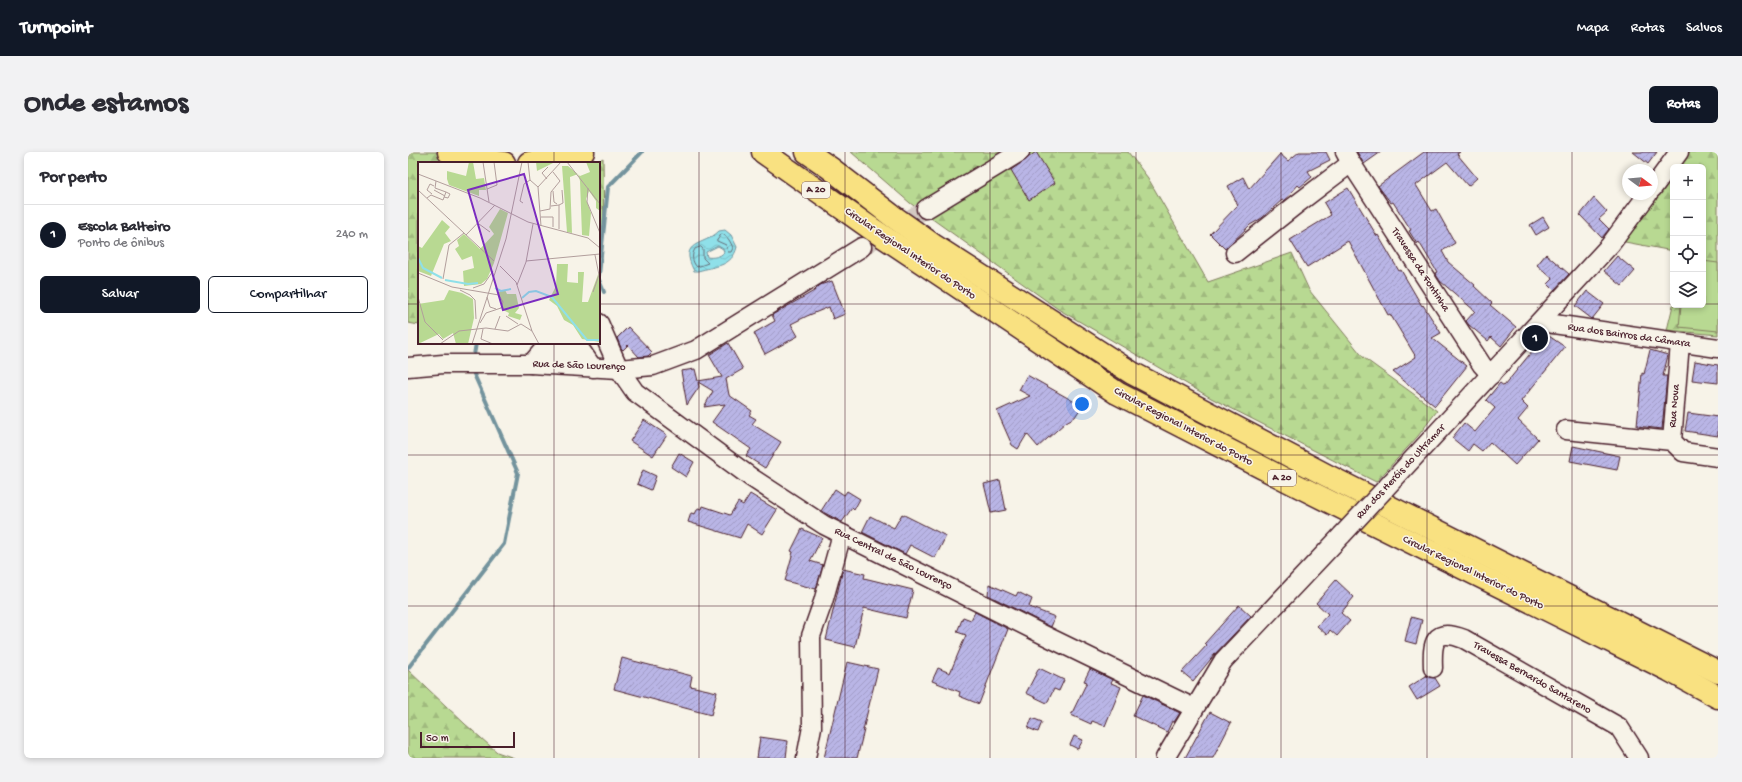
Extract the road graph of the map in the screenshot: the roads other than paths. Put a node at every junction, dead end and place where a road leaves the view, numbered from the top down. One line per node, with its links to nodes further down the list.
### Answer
1 (449, 152): 11 (highway)
2 (475, 152): 12 (highway)
3 (558, 152): 13 (highway)
4 (583, 152): 14 (highway)
5 (763, 152): 33 (highway, Circular Regional Interior do Porto / A 20)
6 (807, 152): 10 (highway, Circular Regional Interior do Porto / A 20)
7 (1020, 152): 17 (street)
8 (1679, 152): 15 (street)
9 (1348, 158): 19 (street, Travessa da Fontinha); 26 (street, Travessa da Fontinha)
10 (824, 160): 32 (highway, Circular Regional Interior do Porto / A 20)
11 (461, 162)
12 (498, 162)
13 (534, 162)
14 (571, 162)
15 (1658, 181)
16 (1644, 200): 20 (street, Rua dos Heróis do Ultramar)
17 (926, 209)
18 (862, 246): 25 (street, Rua de São Lourenço)
19 (1235, 253)
20 (1540, 322): 22 (street, Rua dos Bairros da Câmara); 26 (street, Rua dos Heróis do Ultramar)
21 (600, 325): 25 (street, Rua Central de São Lourenço)
22 (1680, 343): 23 (street, Rua dos Bairros da Câmara); 28 (street, Rua Nova)
23 (1718, 348)
24 (408, 367): 25 (street, Rua de São Lourenço)
25 (619, 369): 30 (street, Rua Central de São Lourenço)
26 (1491, 375): 34 (street, Rua dos Heróis do Ultramar, bridge)
27 (1566, 430): 28 (street)
28 (1672, 442): 29 (street, Rua Nova)
29 (1718, 457)
30 (842, 534): 34 (street, Rua Central de São Lourenço); 35 (street)
31 (1433, 668): 37 (street, Travessa Bernardo Santareno)
32 (1718, 672)
33 (1718, 696)
34 (1194, 708): 36 (street, Rua dos Heróis do Ultramar)
35 (806, 758)
36 (1165, 758)
37 (1639, 758)

